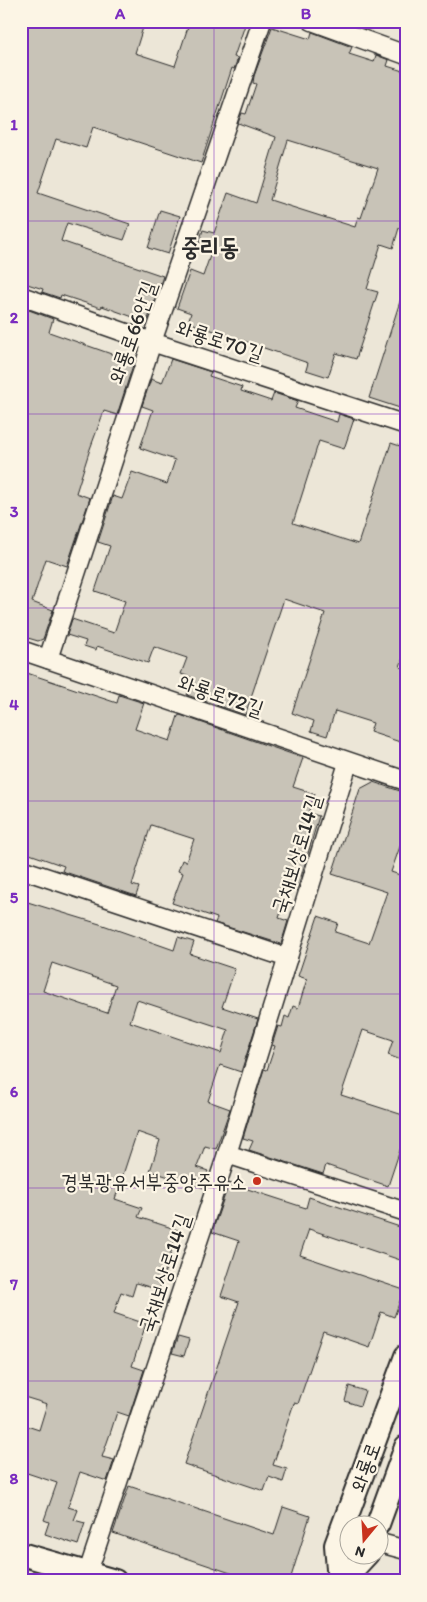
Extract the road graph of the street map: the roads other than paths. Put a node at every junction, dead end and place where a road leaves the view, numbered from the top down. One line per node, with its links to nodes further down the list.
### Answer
1 (262, 21): 5 (street, 와룡로66안길)
2 (312, 21): 3 (street)
3 (404, 50)
4 (21, 296): 5 (street, 와룡로70길)
5 (152, 342): 6 (street, 와룡로70길); 8 (street, 와룡로66안길)
6 (406, 425)
7 (21, 650): 8 (street, 와룡로72길)
8 (48, 659): 9 (street, 와룡로72길)
9 (348, 763): 10 (street, 와룡로72길); 12 (street, 국채보상로14길)
10 (406, 781)
11 (21, 869): 12 (street)
12 (288, 958): 13 (street, 국채보상로14길)
13 (228, 1154): 14 (street); 24 (street, 국채보상로14길)
14 (406, 1212)
15 (406, 1356): 17 (main road, 와룡로)
16 (406, 1447): 18 (main road, 와룡로)
17 (351, 1514)
18 (382, 1514)
19 (340, 1539): 26 (main road, 와룡로)
20 (390, 1546): 21 (street)
21 (406, 1550)
22 (21, 1554): 24 (main road)
23 (357, 1564): 26 (main road, 와룡로)
24 (88, 1572): 25 (main road)
25 (115, 1581)
26 (341, 1581)

